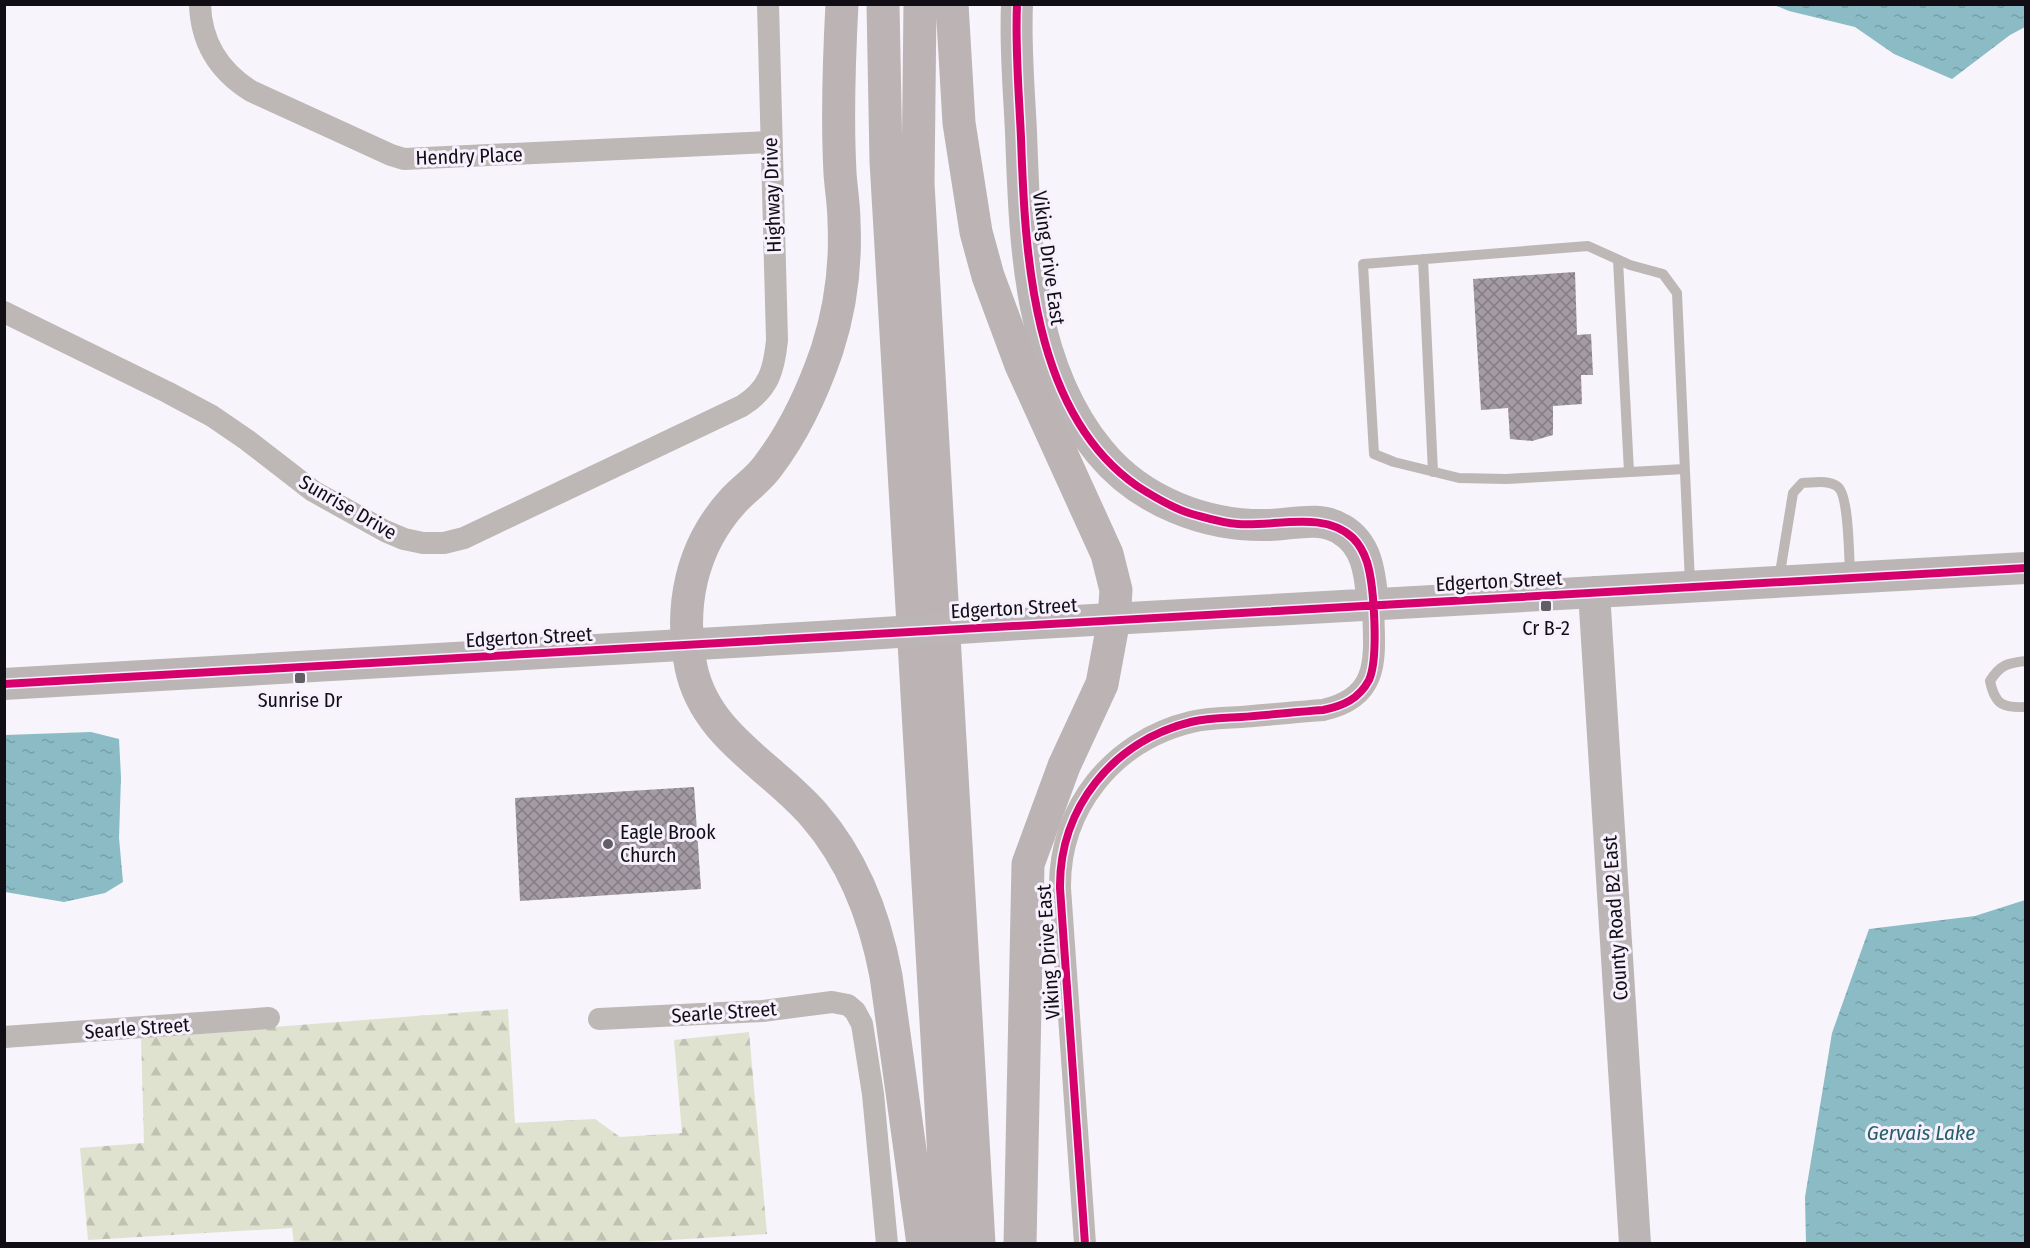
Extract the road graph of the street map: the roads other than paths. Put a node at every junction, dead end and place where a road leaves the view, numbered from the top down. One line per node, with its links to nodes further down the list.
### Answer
1 (200, 4): 8 (street, Hendry Place)
2 (768, 4): 8 (street, Highway Drive)
3 (842, 4): 23 (highway)
4 (883, 4): 32 (highway)
5 (920, 4): 33 (highway)
6 (951, 4): 22 (highway)
7 (1017, 4): 21 (street, Viking Drive East)
8 (771, 142): 12 (street, Highway Drive)
9 (1423, 259): 10 (lane); 14 (lane); 14 (lane)
10 (1618, 260): 13 (lane); 15 (lane)
11 (4, 312): 12 (street, Sunrise Drive)
12 (766, 383)
13 (1684, 469): 15 (lane); 19 (lane)
14 (1433, 472): 15 (lane)
15 (1629, 472)
16 (2025, 568): 17 (street, Edgerton Street)
17 (1850, 578): 18 (street, Edgerton Street); 18 (lane)
18 (1779, 582): 19 (street, Edgerton Street)
19 (1690, 587): 20 (street, Edgerton Street)
20 (1594, 592): 21 (street, Edgerton Street); 36 (street, County Road B2 East)
21 (1372, 605): 22 (street, Edgerton Street); 35 (street, Viking Drive East)
22 (1114, 619): 23 (street, Edgerton Street, bridge); 34 (highway)
23 (688, 644): 25 (street, Edgerton Street); 31 (highway)
24 (2025, 661): 26 (lane)
25 (4, 684)
26 (2025, 707)
27 (269, 1018): 29 (street, Searle Street)
28 (599, 1019): 30 (street, Searle Street)
29 (4, 1037)
30 (887, 1244)
31 (923, 1244)
32 (949, 1244)
33 (979, 1244)
34 (1020, 1244)
35 (1085, 1244)
36 (1635, 1244)

